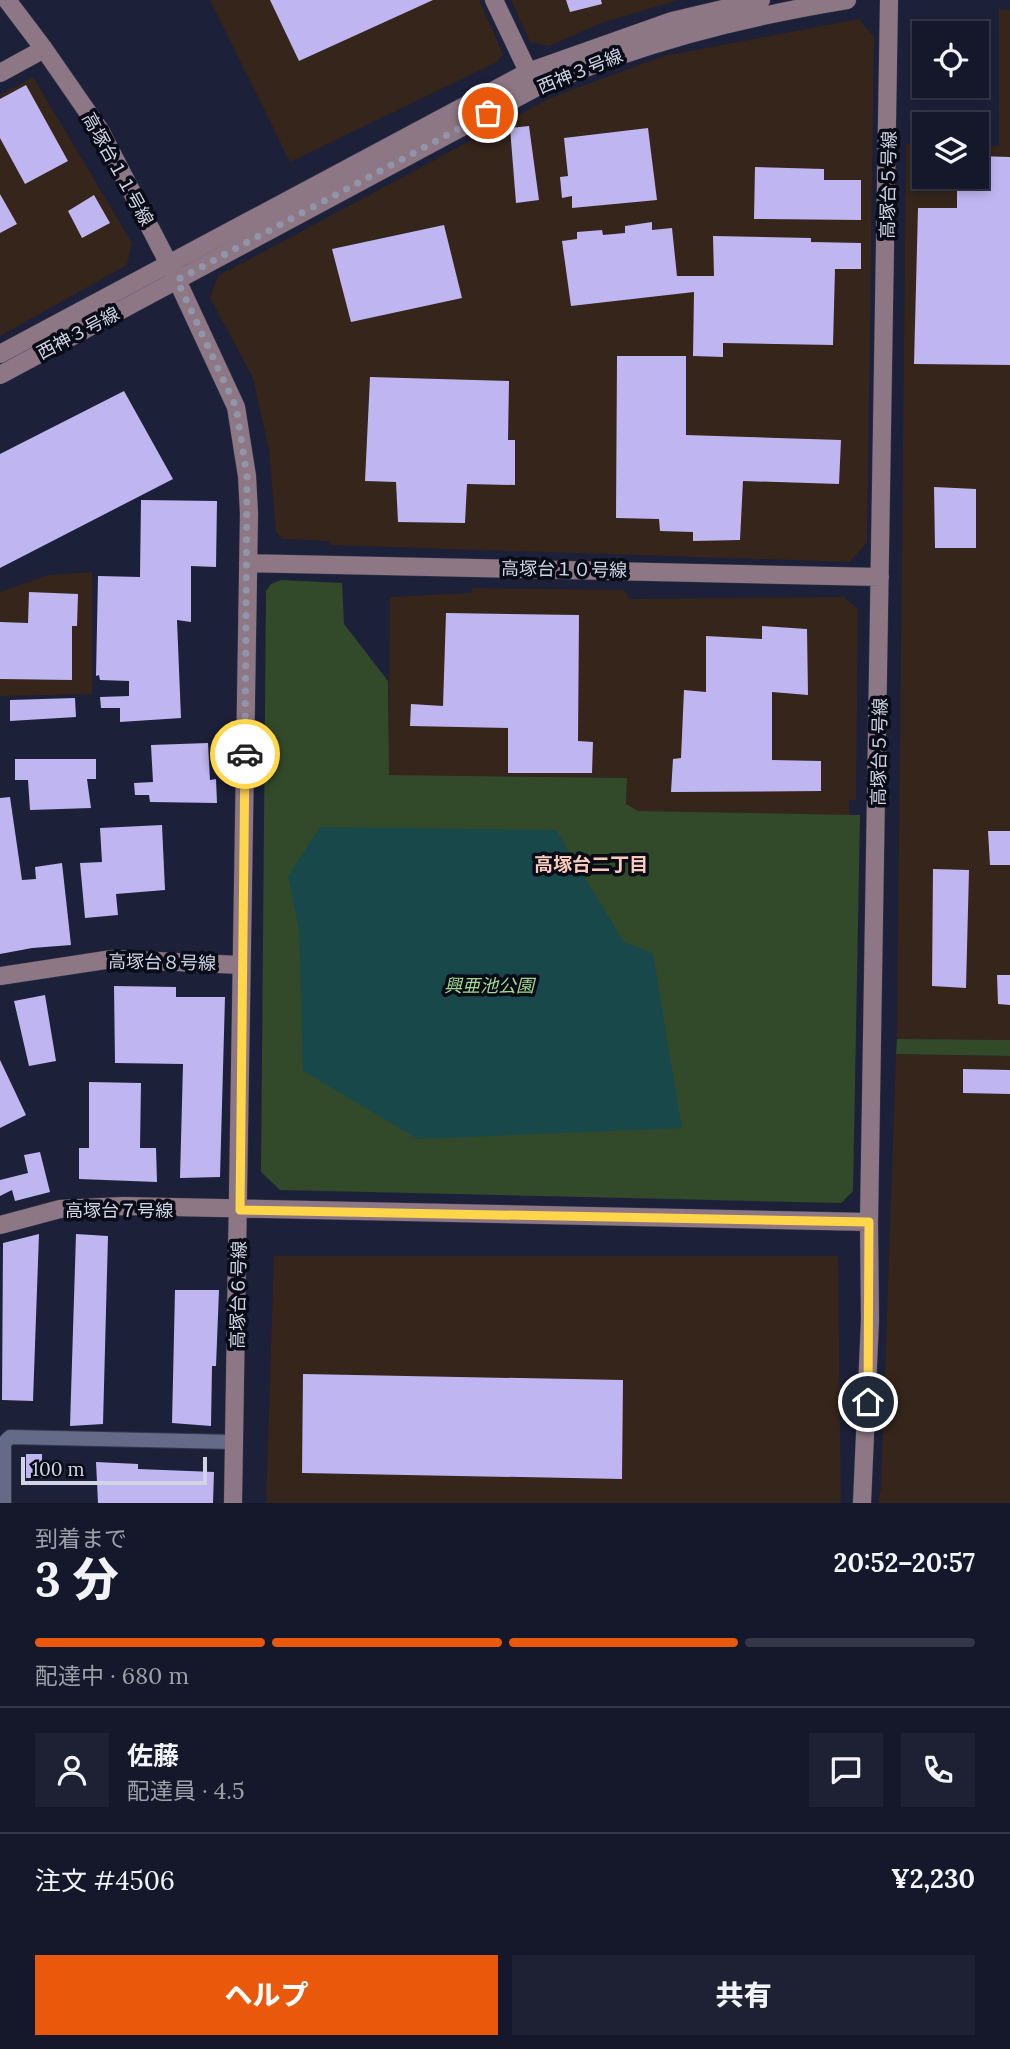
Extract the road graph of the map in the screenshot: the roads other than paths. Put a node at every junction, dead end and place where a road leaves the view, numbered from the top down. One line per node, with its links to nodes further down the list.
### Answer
1 (8, 0): 6 (street, 高塚台１１号線)
2 (494, 0): 8 (street)
3 (761, 0): 8 (street, 西神３号線)
4 (847, 0): 8 (street, 西神３号線)
5 (890, 0): 14 (street, 高塚台５号線)
6 (44, 49): 7 (street); 9 (street, 高塚台１１号線)
7 (0, 73)
8 (532, 80): 9 (street, 西神３号線); 10 (street, 西神３号線)
9 (168, 263): 10 (street, 高塚台６号線); 11 (street, 西神３号線)
10 (177, 280): 12 (street, 西神３号線); 13 (street, 高塚台６号線)
11 (0, 354)
12 (0, 375)
13 (248, 563): 14 (street, 高塚台１０号線); 15 (street, 高塚台６号線)
14 (880, 577): 18 (street, 高塚台５号線)
15 (240, 965): 16 (street, 高塚台８号線); 17 (street, 高塚台６号線)
16 (0, 976)
17 (240, 1210): 18 (street, 高塚台７号線); 19 (street, 高塚台７号線); 20 (street, 高塚台６号線)
18 (869, 1222): 23 (street, 高塚台５号線)
19 (0, 1224)
20 (234, 1441): 21 (street); 22 (street, 高塚台６号線)
21 (4, 1503)
22 (233, 1503)
23 (862, 1503)

